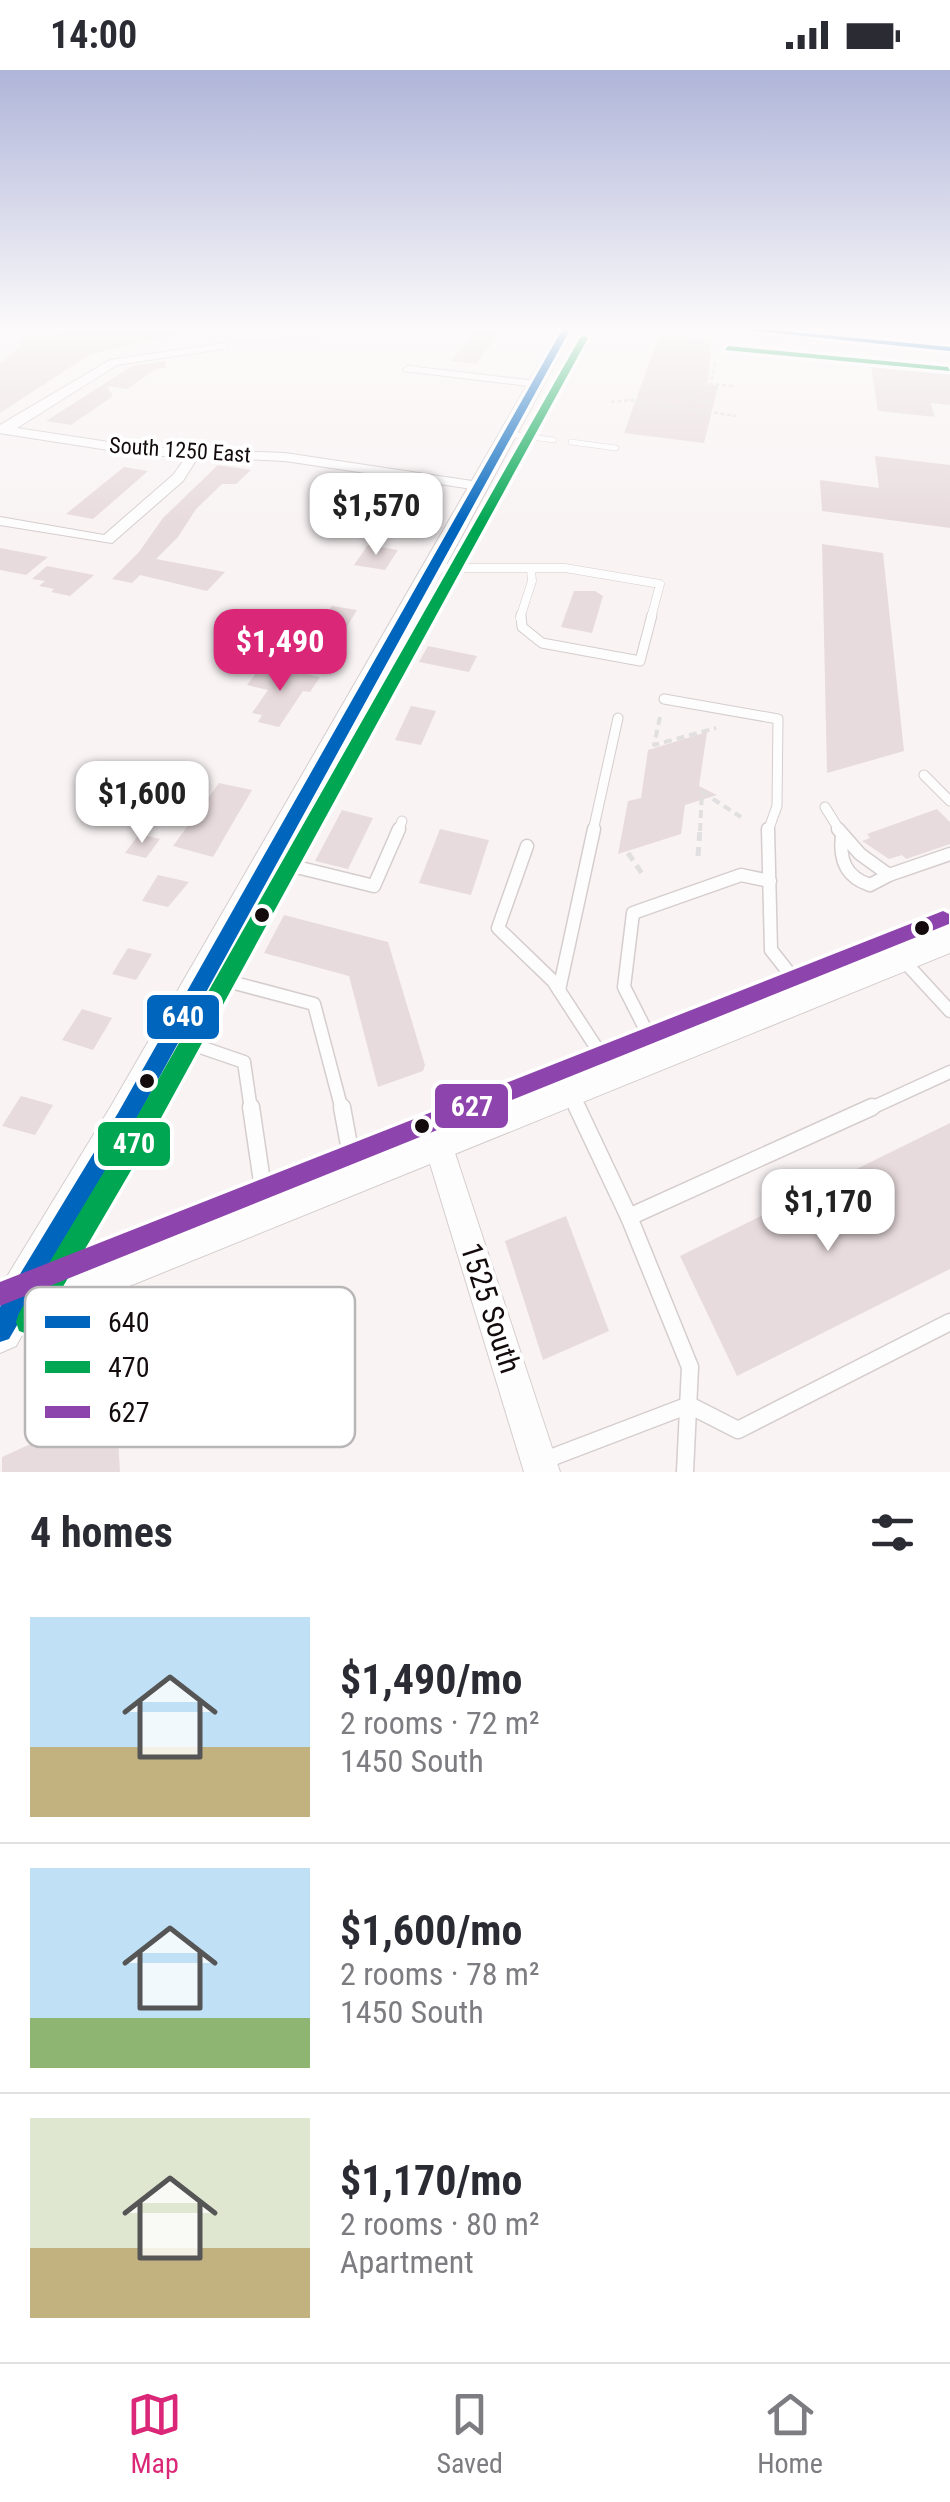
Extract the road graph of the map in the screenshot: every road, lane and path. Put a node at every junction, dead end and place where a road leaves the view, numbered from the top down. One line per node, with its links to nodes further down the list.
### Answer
1 (62, 393): 7 (street)
2 (531, 393): 8 (street)
3 (682, 399): 5 (path)
4 (610, 402): 6 (path)
5 (713, 402)
6 (736, 416)
7 (2, 430): 12 (street, South 1250 East)
8 (508, 434): 9 (lane); 13 (street)
9 (554, 440)
10 (571, 442): 11 (lane)
11 (616, 448)
12 (194, 454): 13 (street, South 1250 East); 14 (street)
13 (479, 486): 15 (street)
14 (0, 522)
15 (433, 568): 16 (lane); 31 (street)
16 (531, 569): 16 (lane)
17 (664, 699): 34 (lane)
18 (618, 718): 38 (lane)
19 (660, 718): 20 (path)
20 (716, 728)
21 (924, 775): 22 (lane)
22 (950, 801)
23 (825, 807): 26 (lane)
24 (741, 816): 30 (path)
25 (402, 820): 31 (lane)
26 (842, 836): 32 (lane); 32 (lane)
27 (527, 846): 38 (lane)
28 (628, 853): 33 (path)
29 (950, 854): 32 (lane)
30 (698, 856)
31 (270, 860): 37 (street)
32 (889, 874)
33 (642, 875)
34 (770, 882): 39 (lane); 42 (lane)
35 (950, 938): 36 (street)
36 (901, 958): 39 (street); 40 (lane)
37 (206, 975): 41 (street); 47 (lane)
38 (559, 990): 43 (lane)
39 (806, 994): 42 (street)
40 (950, 1011)
41 (171, 1038): 48 (lane); 51 (street)
42 (656, 1052): 43 (street)
43 (612, 1072): 45 (street)
44 (950, 1072): 49 (lane)
45 (569, 1091): 46 (street); 49 (lane)
46 (438, 1144): 47 (street); 54 (street, 1525 South)
47 (354, 1178): 48 (street)
48 (266, 1213): 50 (street)
49 (629, 1217): 53 (lane)
50 (83, 1287)
51 (4, 1319)
52 (950, 1322): 53 (lane)
53 (689, 1405): 54 (lane); 55 (lane)
54 (541, 1467)
55 (685, 1472)

